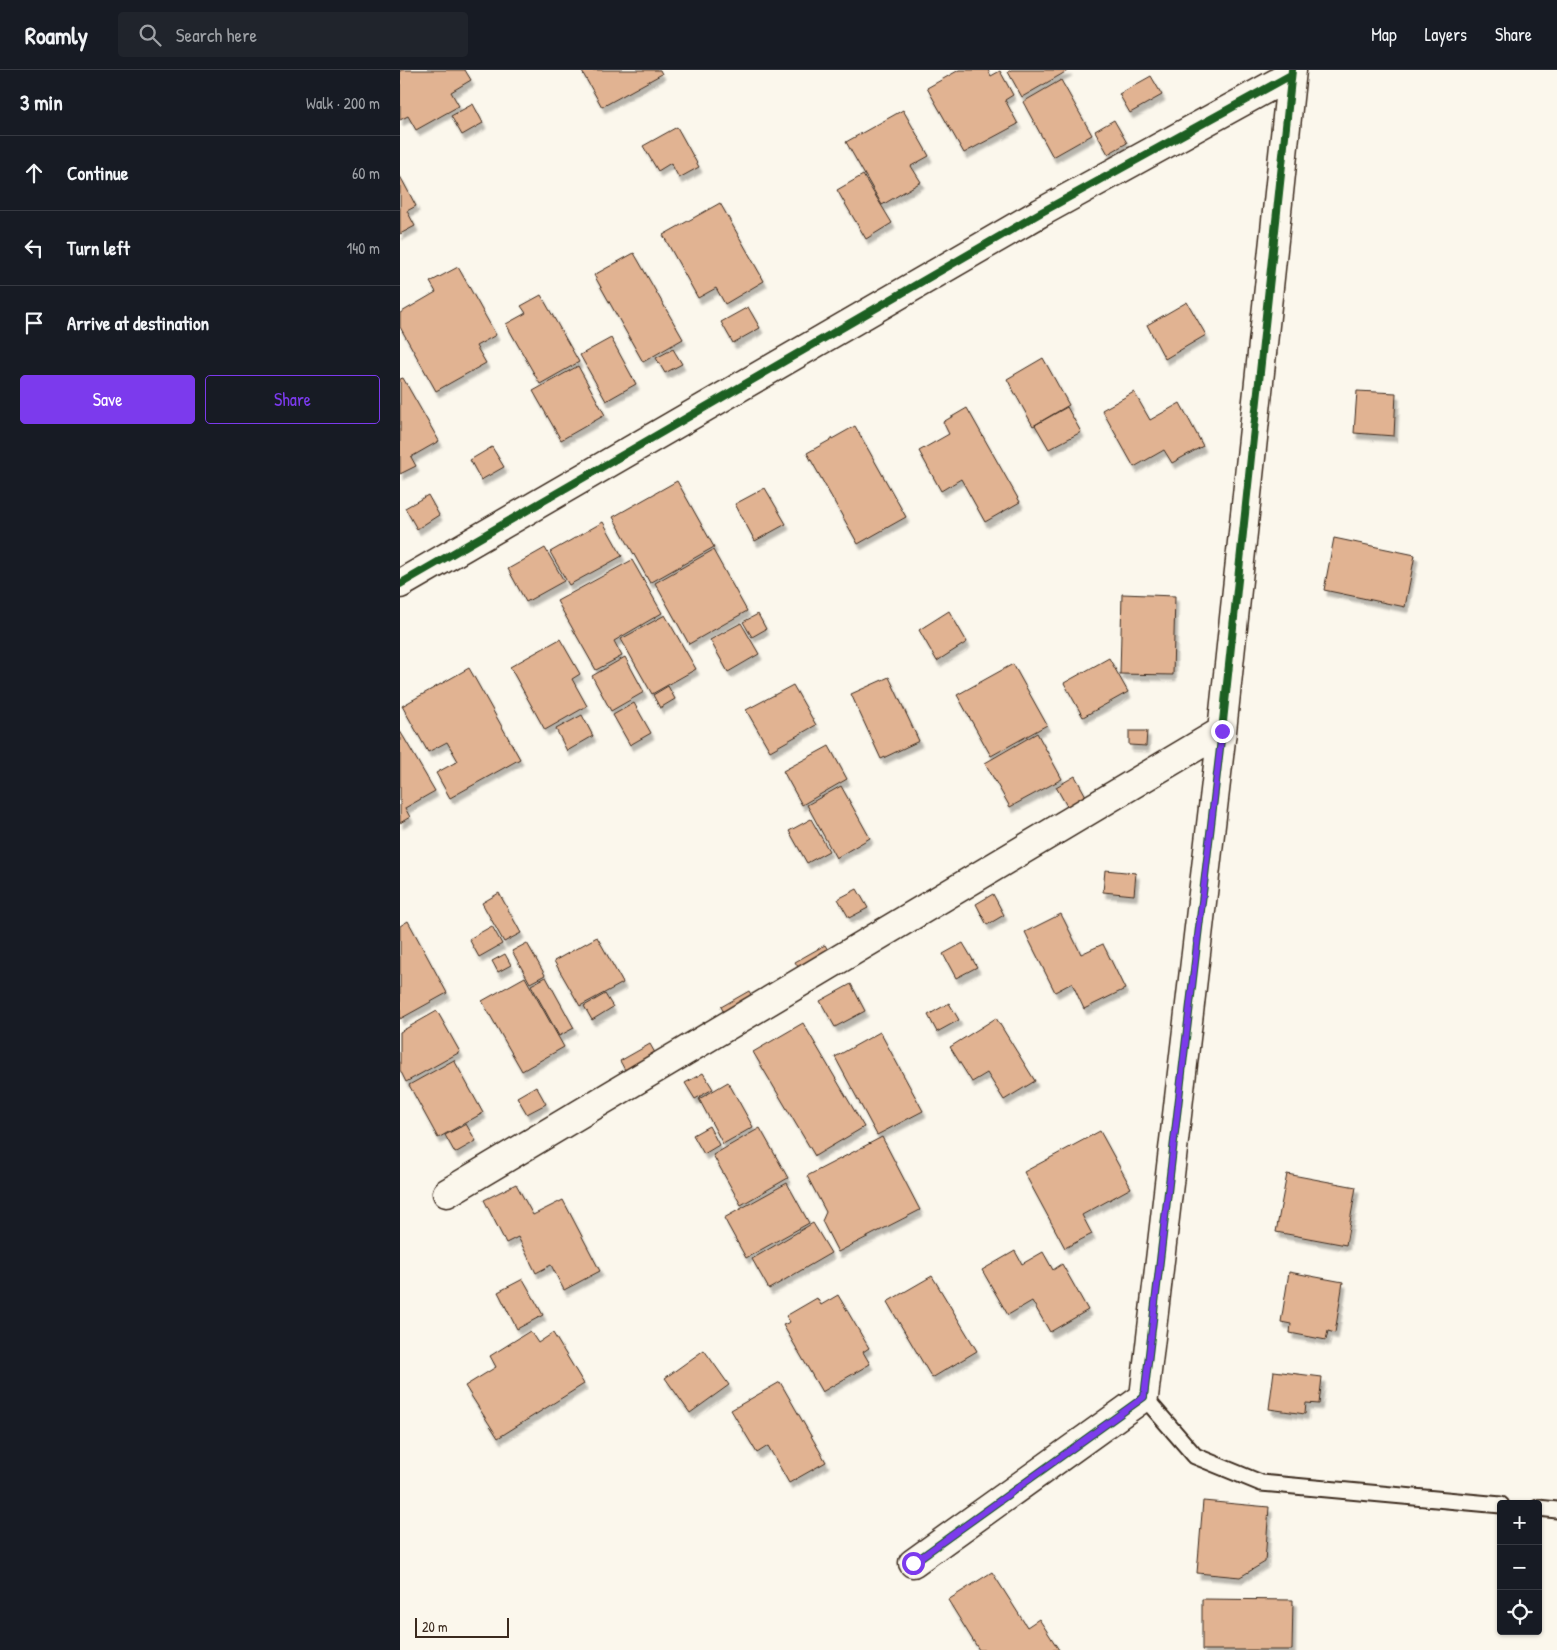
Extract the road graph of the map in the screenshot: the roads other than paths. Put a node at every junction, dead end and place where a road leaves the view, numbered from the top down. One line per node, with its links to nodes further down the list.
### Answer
1 (1292, 73): 2 (street); 3 (street)
2 (400, 584)
3 (1222, 731): 4 (street); 5 (street)
4 (447, 1193)
5 (1144, 1397): 6 (lane); 9 (street)
6 (1497, 1505)
7 (1542, 1508): 8 (lane)
8 (1557, 1510)
9 (913, 1563)

